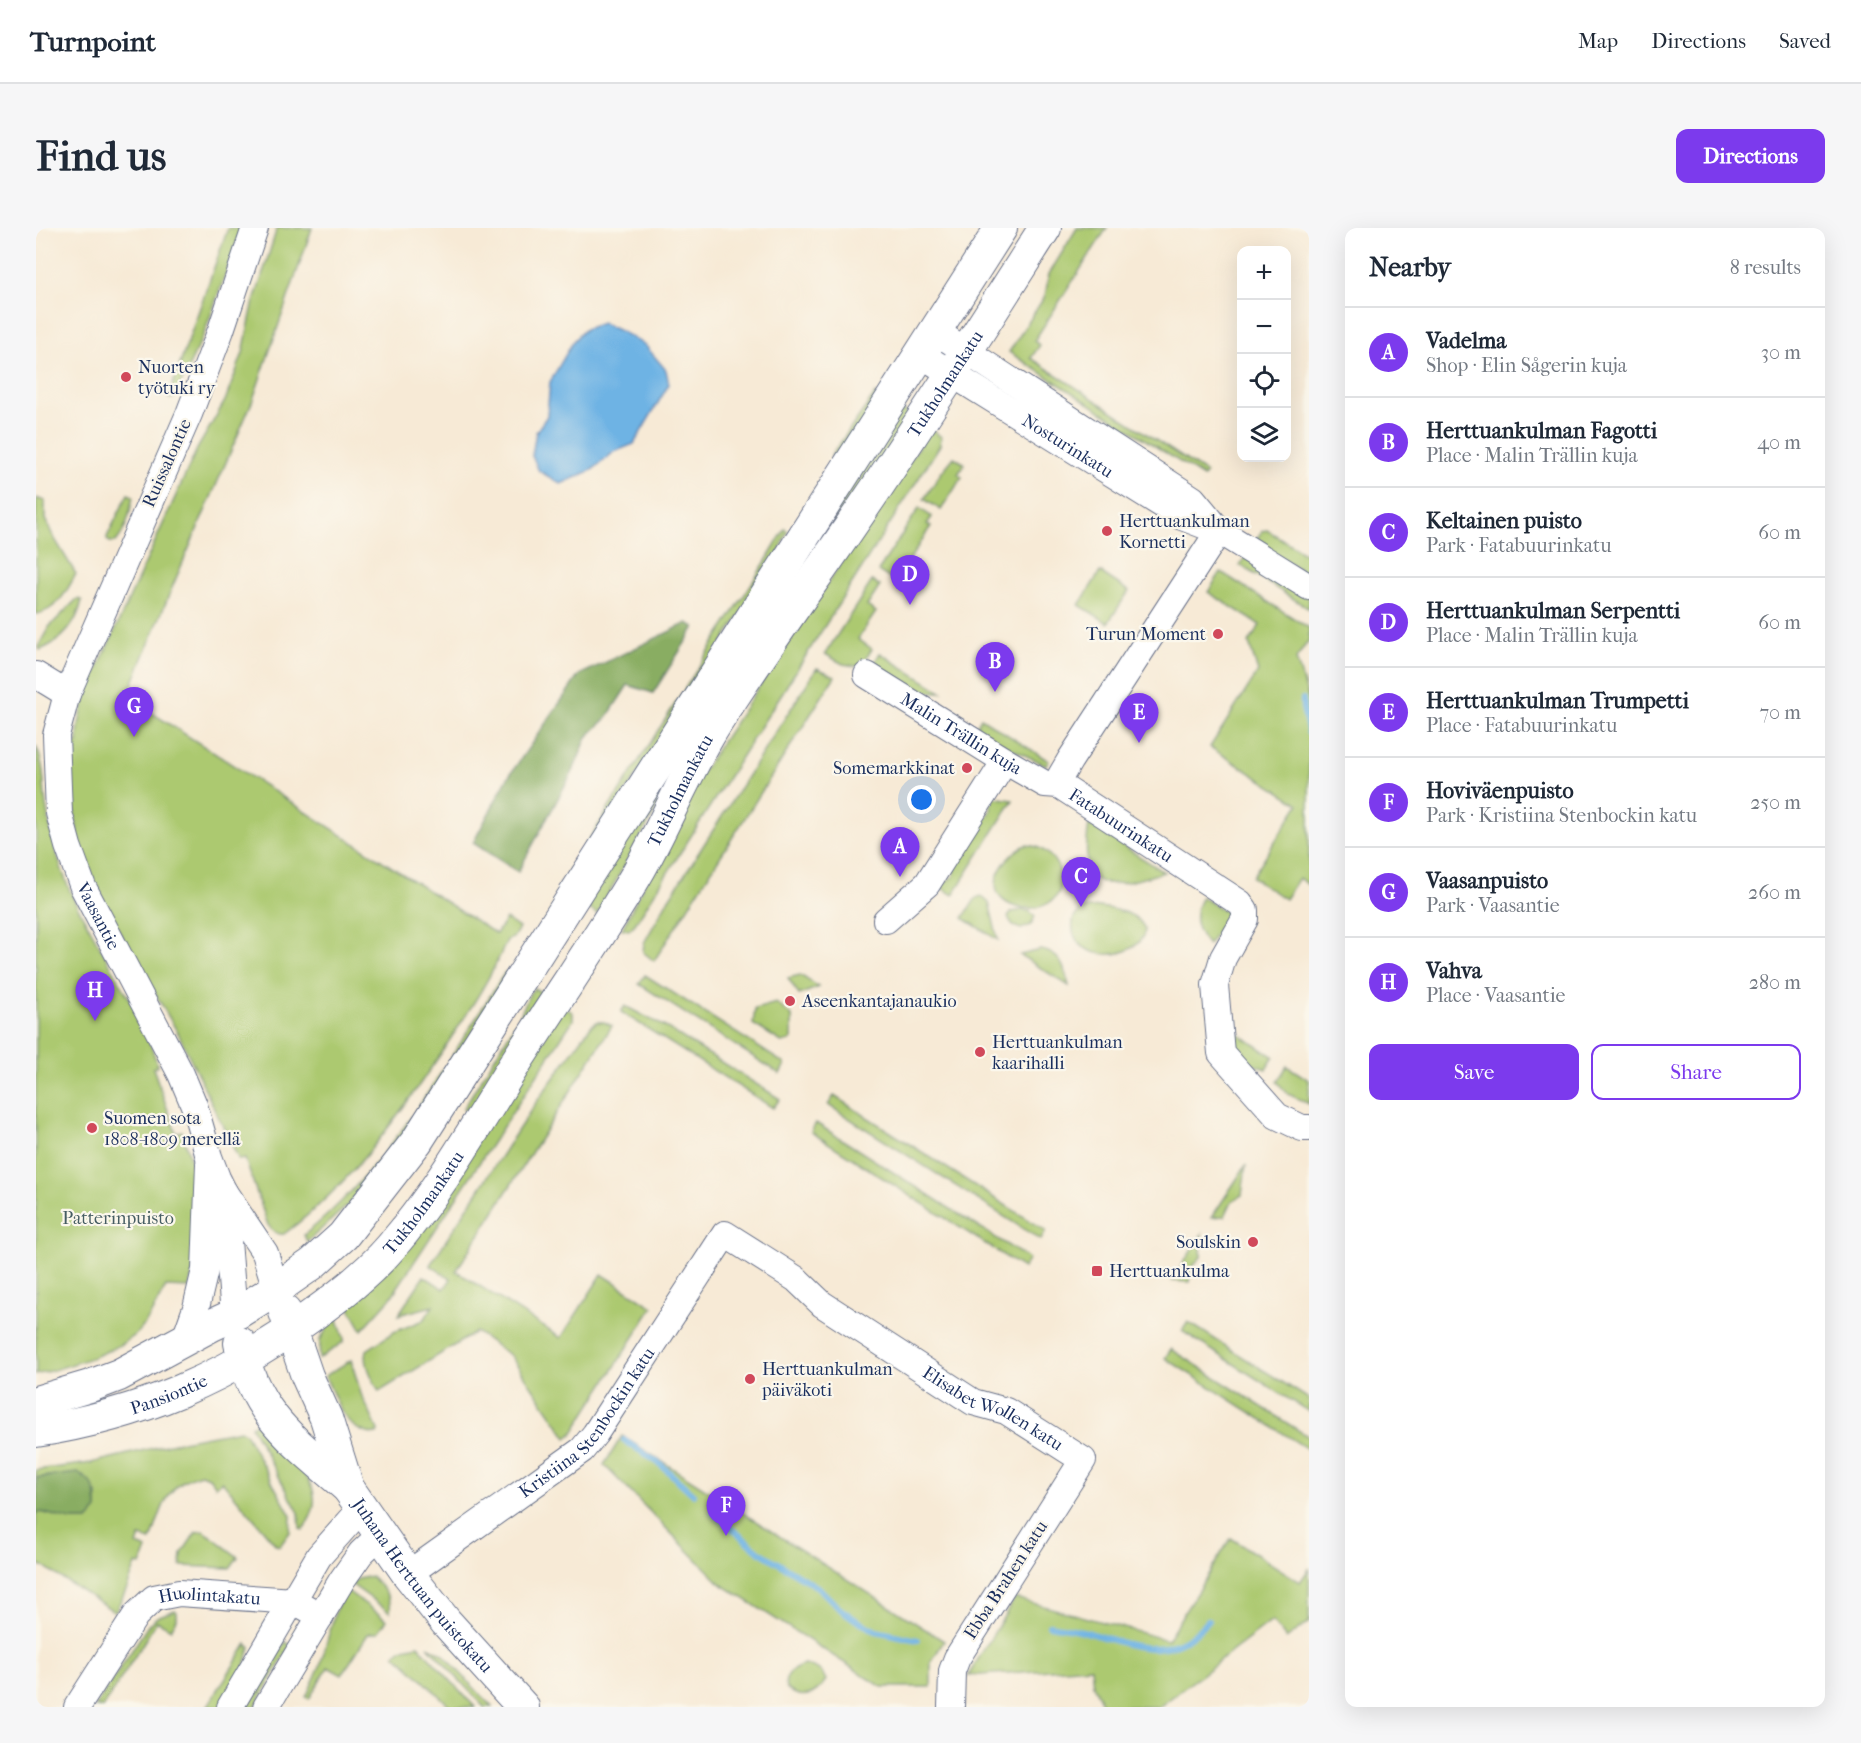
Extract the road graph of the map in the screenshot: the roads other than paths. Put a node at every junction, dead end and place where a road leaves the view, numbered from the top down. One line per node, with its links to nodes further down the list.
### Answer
1 (255, 228): 10 (street, Ruissalontie)
2 (1000, 228): 4 (main road, Tukholmankatu)
3 (1045, 228): 5 (main road, Tukholmankatu)
4 (927, 342): 5 (street, Nosturinkatu); 19 (main road, Tukholmankatu)
5 (959, 362): 6 (street, Nosturinkatu); 21 (main road, Tukholmankatu)
6 (1219, 531): 7 (street, Nosturinkatu); 13 (street, Fatabuurinkatu)
7 (1309, 587)
8 (36, 675): 10 (street)
9 (867, 675): 12 (street, Malin Trällin kuja)
10 (67, 694): 11 (street); 16 (street, Vaasantie)
11 (36, 698)
12 (1005, 761): 13 (street, Malin Trällin kuja); 14 (street)
13 (1059, 785): 15 (street, Fatabuurinkatu)
14 (886, 920)
15 (1309, 1128)
16 (209, 1157): 17 (street, Vaasantie); 22 (street, Vaasantie)
17 (224, 1192): 19 (street, Vaasantie); 20 (street, Vaasantie)
18 (725, 1234): 26 (street, Elisabet Wollen katu); 29 (street, Kristiina Stenbockin katu)
19 (276, 1289): 20 (main road, Pansiontie); 21 (main road, Juhana Herttuan puistokatu)
20 (234, 1315): 22 (main road, Pansiontie); 23 (main road, Juhana Herttuan puistokatu)
21 (291, 1330): 23 (main road, Pansiontie); 27 (main road, Juhana Herttuan puistokatu)
22 (185, 1339): 24 (main road, Pansiontie)
23 (243, 1361): 25 (main road, Pansiontie); 27 (main road, Juhana Herttuan puistokatu)
24 (36, 1402)
25 (36, 1431)
26 (1083, 1460): 36 (street, Ebba Brahen katu)
27 (355, 1499): 28 (main road, Juhana Herttuan puistokatu); 30 (street)
28 (380, 1536): 29 (main road, Juhana Herttuan puistokatu); 31 (street)
29 (408, 1574): 35 (main road, Juhana Herttuan puistokatu)
30 (294, 1601): 31 (street, Huolintakatu); 32 (street, Huolintakatu); 33 (street)
31 (321, 1616): 34 (street)
32 (77, 1707)
33 (230, 1707)
34 (266, 1707)
35 (523, 1707)
36 (951, 1707)

